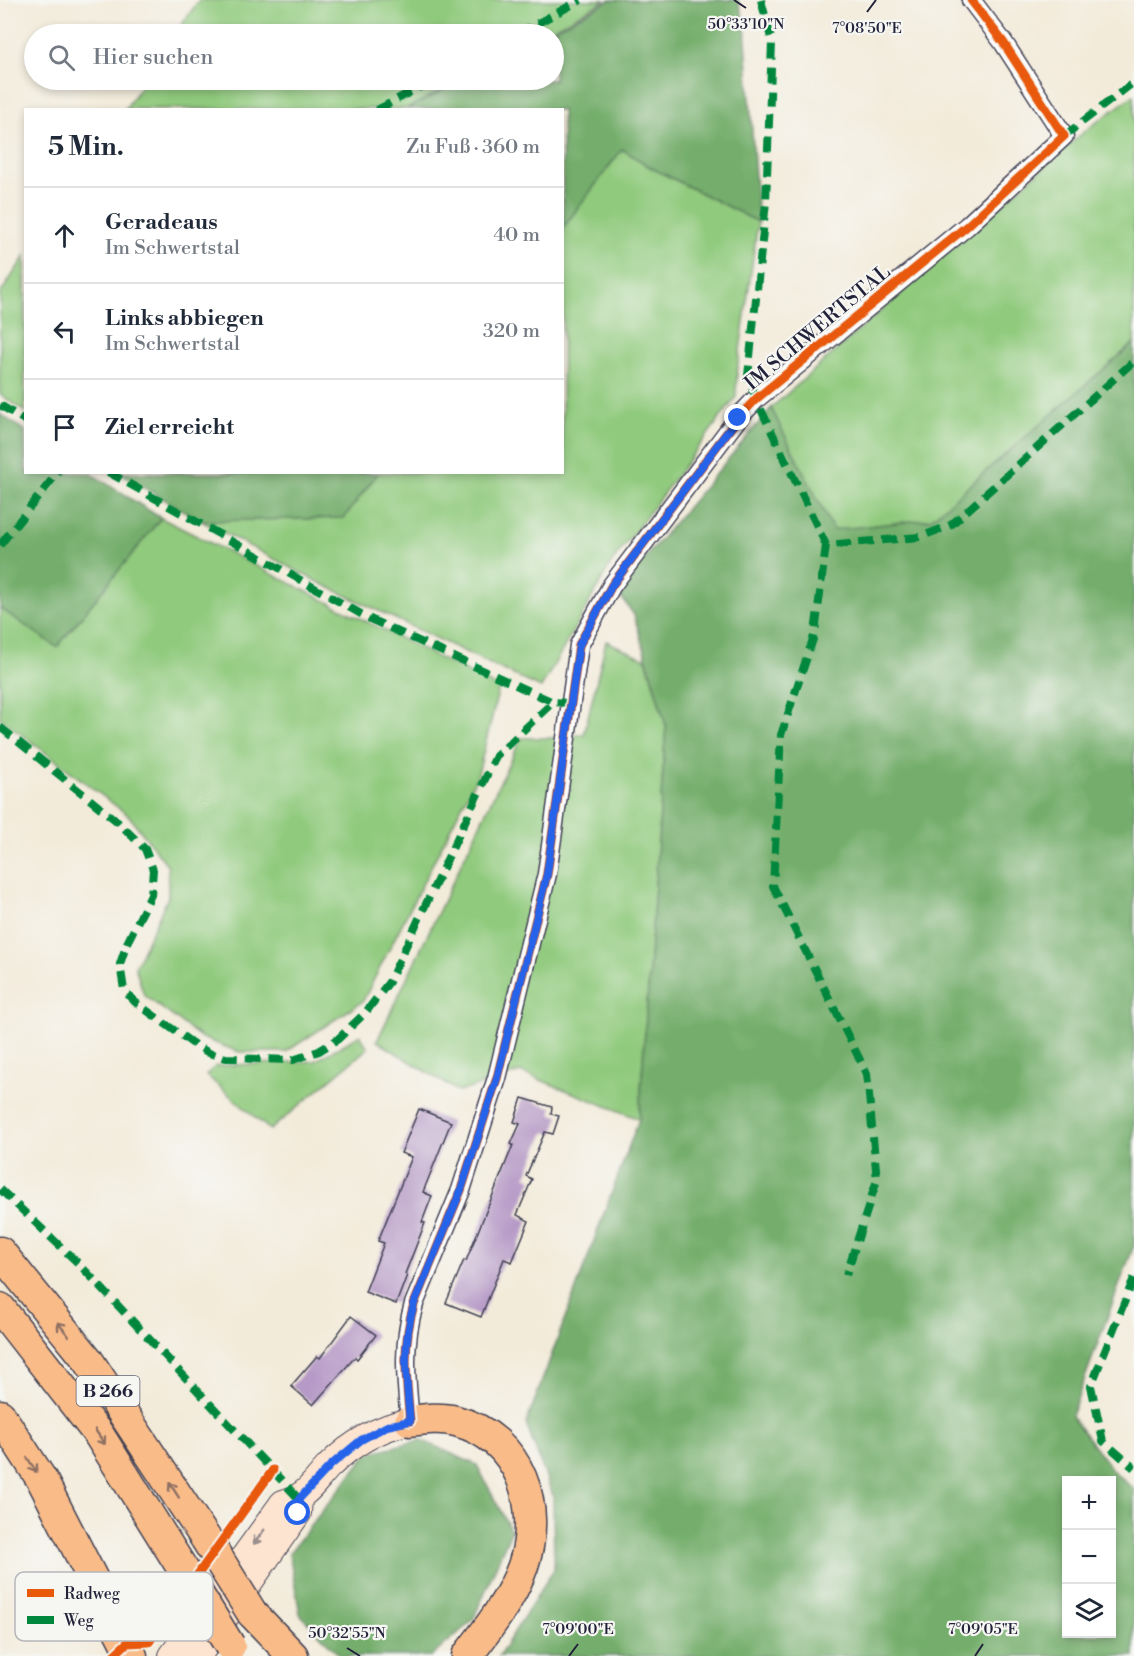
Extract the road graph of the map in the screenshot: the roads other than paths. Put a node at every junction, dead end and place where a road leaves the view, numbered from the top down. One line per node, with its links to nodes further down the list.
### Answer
1 (972, 0): 5 (street, IM SCHWERTSTAL)
2 (0, 1252): 10 (highway, B 266, one-way to 2, bridge)
3 (0, 1308): 8 (highway, B 266, one-way to 8, bridge)
4 (0, 1416): 7 (highway, one-way to 7)
5 (410, 1421): 6 (main road); 22 (highway)
6 (299, 1499): 9 (main road, one-way to 9); 12 (main road)
7 (89, 1572)
8 (185, 1572)
9 (213, 1599)
10 (252, 1612): 20 (highway, B 266); 21 (highway, B 266)
11 (213, 1619): 16 (highway, B 266, one-way to 16, bridge)
12 (213, 1635)
13 (124, 1641): 17 (highway, one-way to 17)
14 (183, 1641): 18 (main road, one-way to 18)
15 (208, 1641): 19 (main road)
16 (232, 1651)
17 (132, 1656)
18 (172, 1656)
19 (198, 1656)
20 (274, 1656)
21 (293, 1656)
22 (467, 1656)

